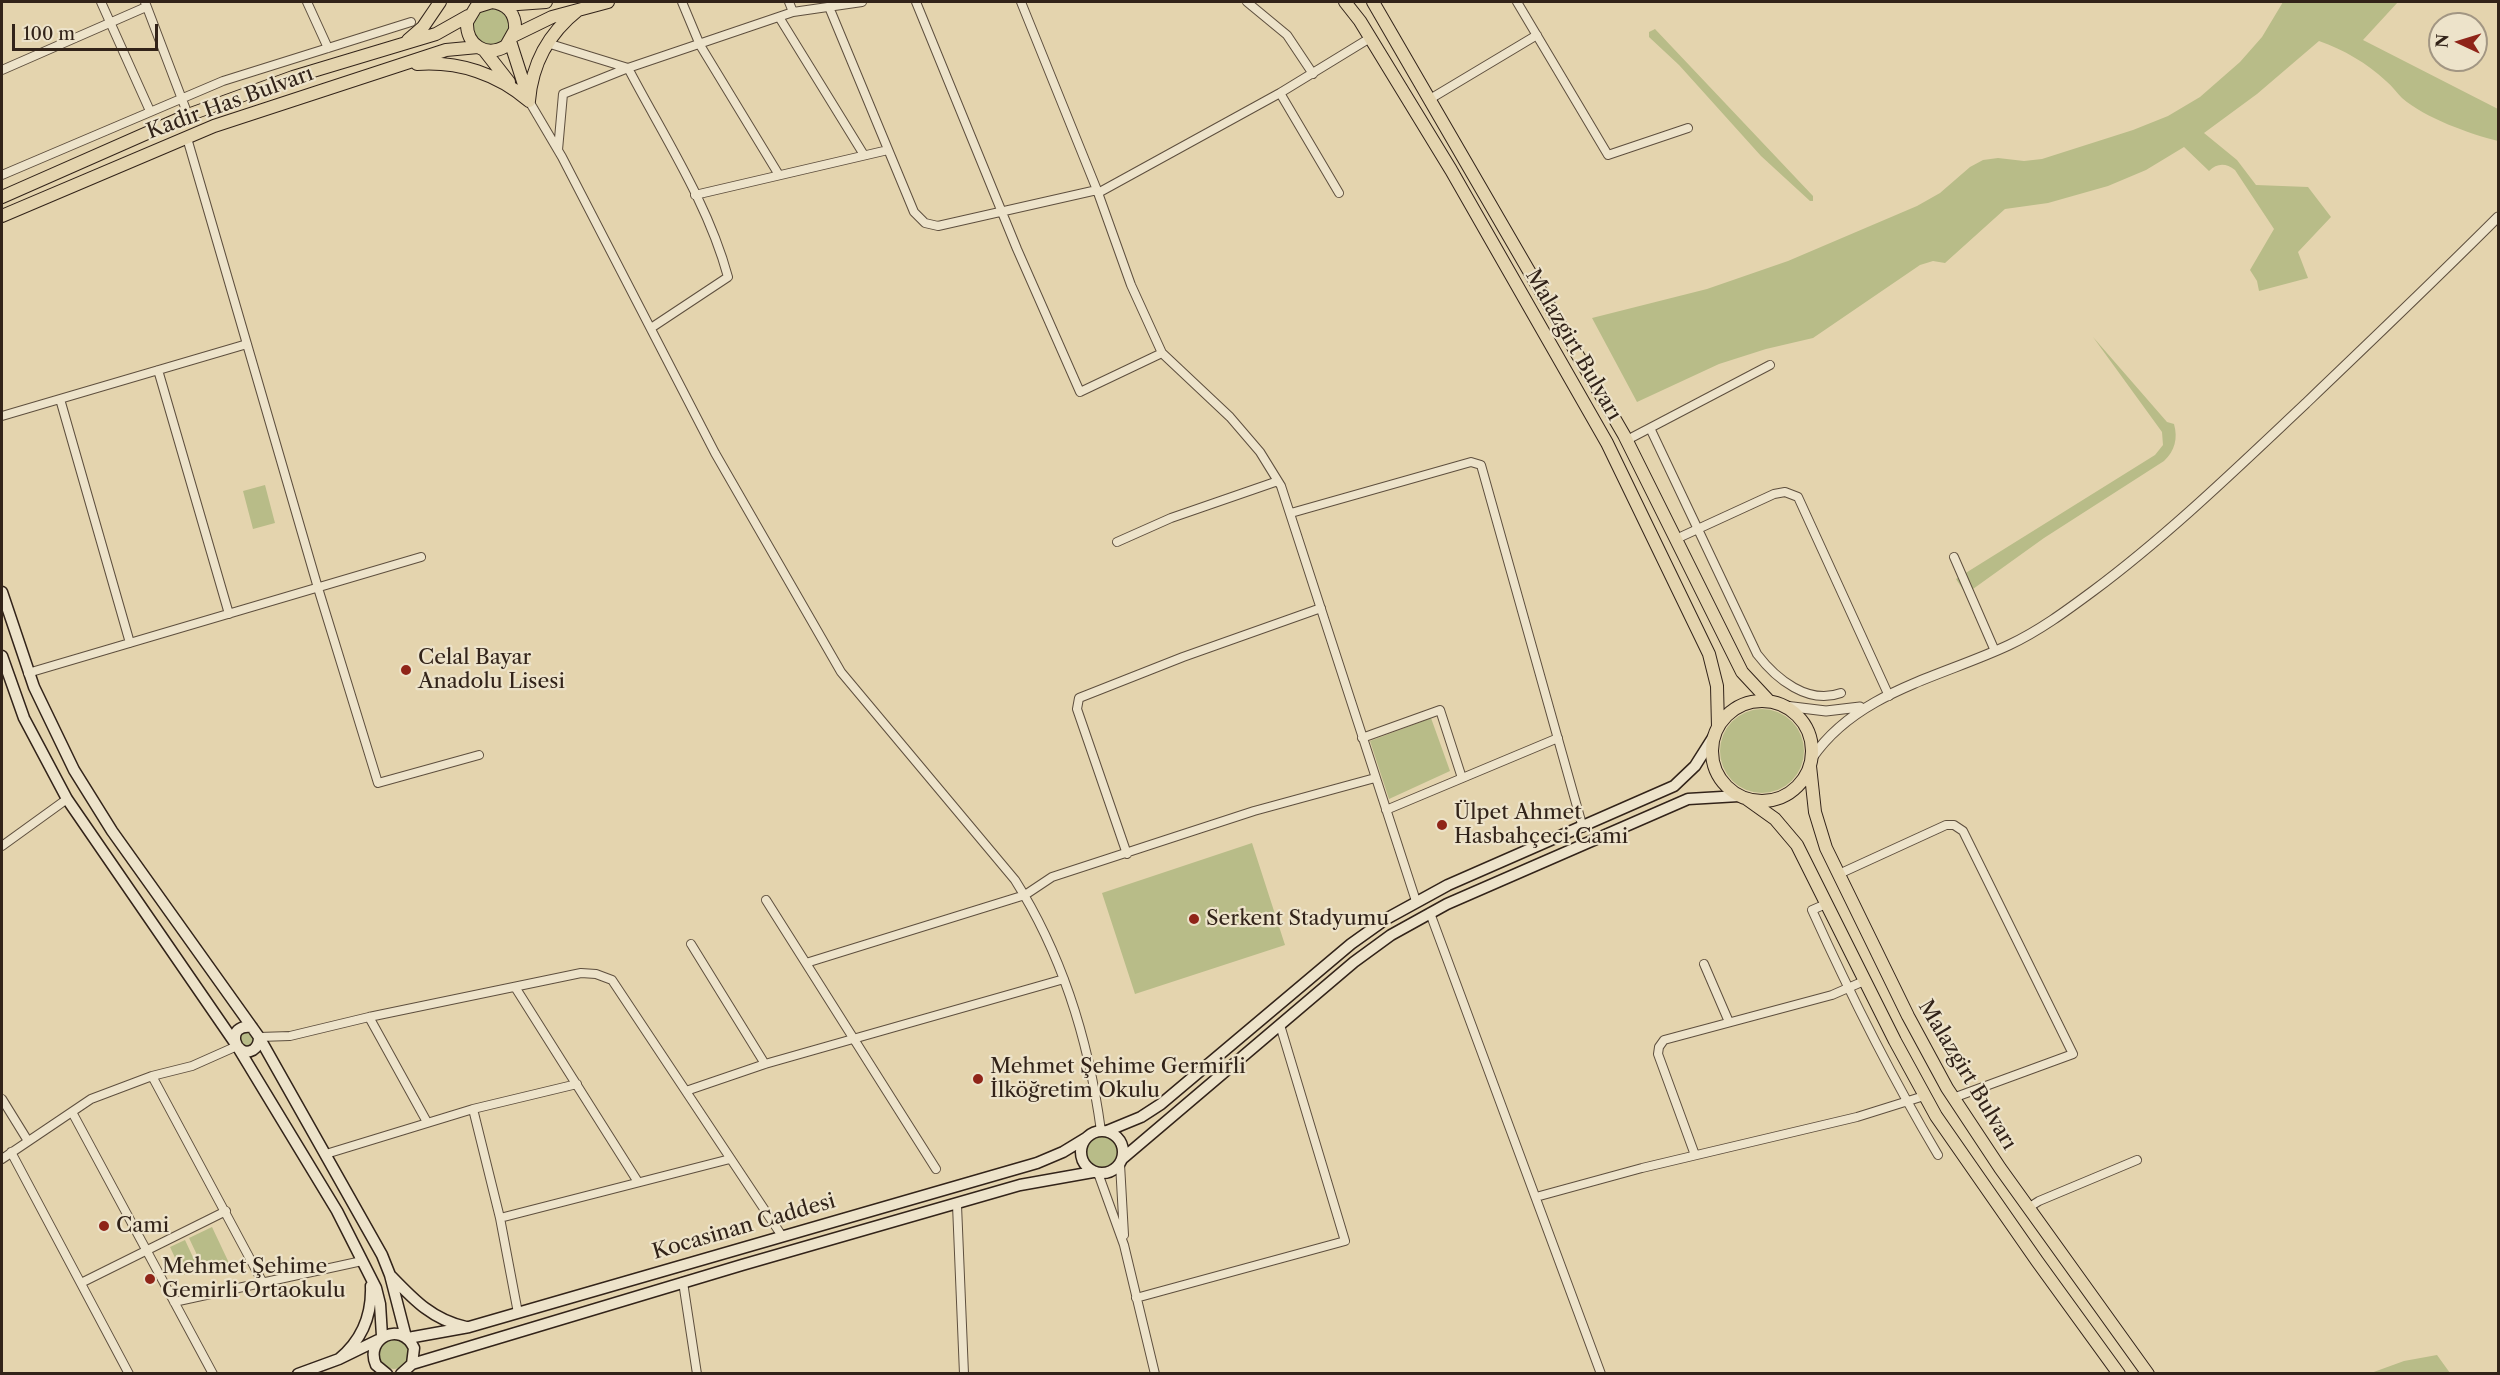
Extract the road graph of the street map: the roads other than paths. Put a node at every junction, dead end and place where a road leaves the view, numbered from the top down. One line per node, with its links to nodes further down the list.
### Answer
1 (101, 2): 23 (street)
2 (307, 2): 30 (street)
3 (440, 2): 28 (highway)
4 (546, 2): 15 (highway)
5 (608, 2): 19 (highway)
6 (682, 2): 29 (street)
7 (789, 2): 20 (street)
8 (862, 2): 17 (street)
9 (916, 2): 56 (street)
10 (1021, 2): 52 (street)
11 (1247, 2): 37 (street)
12 (1345, 2): 25 (highway, Malazgirt Bulvarı)
13 (1373, 2): 41 (highway, Malazgirt Bulvarı)
14 (1517, 2): 24 (street)
15 (496, 3): 18 (highway); 26 (highway)
16 (145, 4): 23 (street); 40 (street)
17 (829, 7): 20 (street); 48 (street)
18 (469, 10): 28 (highway, Kadir Has Bulvarı); 31 (highway)
19 (578, 10): 26 (highway); 27 (highway)
20 (793, 12): 21 (street)
21 (779, 17): 29 (street); 49 (street)
22 (411, 22): 30 (street)
23 (110, 23): 36 (street); 43 (street)
24 (1537, 35): 41 (street); 45 (street)
25 (1370, 38): 37 (street); 88 (highway, Malazgirt Bulvarı)
26 (512, 39): 31 (highway); 42 (highway)
27 (547, 43): 35 (street); 42 (highway)
28 (399, 45): 33 (highway, Kadir Has Bulvarı)
29 (700, 45): 35 (street); 51 (street)
30 (328, 48): 32 (street)
31 (481, 49): 34 (highway, Kadir Has Bulvarı); 38 (highway)
32 (318, 52): 33 (street); 40 (street)
33 (325, 67): 44 (highway, Kadir Has Bulvarı)
34 (394, 67): 38 (highway); 46 (highway, Kadir Has Bulvarı)
35 (628, 68): 47 (street); 54 (street)
36 (2, 70)
37 (1313, 74): 39 (street)
38 (512, 86): 42 (highway)
39 (1280, 93): 52 (street); 53 (street)
40 (182, 98): 43 (street); 44 (street)
41 (1430, 99): 67 (highway, Malazgirt Bulvarı)
42 (529, 101): 47 (street)
43 (150, 111): 50 (street)
44 (188, 115): 55 (highway, Kadir Has Bulvarı)
45 (1688, 128)
46 (187, 138): 57 (highway, Kadir Has Bulvarı); 60 (street)
47 (558, 150): 59 (street)
48 (888, 150): 49 (street); 56 (street)
49 (864, 155): 51 (street)
50 (2, 175)
51 (779, 175): 54 (street)
52 (1097, 191): 56 (street); 61 (street)
53 (1339, 194)
54 (695, 195): 59 (street)
55 (2, 197)
56 (1002, 213): 61 (street)
57 (2, 216)
58 (2499, 217): 80 (street)
59 (651, 328): 102 (street)
60 (247, 344): 63 (street); 75 (street)
61 (1162, 353): 68 (street)
62 (1770, 365): 66 (street)
63 (158, 370): 64 (street); 78 (street)
64 (60, 399): 65 (street); 79 (street)
65 (2, 417)
66 (1650, 428): 67 (street); 70 (street)
67 (1627, 440): 71 (highway, Malazgirt Bulvarı)
68 (1278, 481): 69 (street); 72 (street)
69 (1291, 513): 77 (street); 90 (street)
70 (1697, 529): 71 (street); 83 (street); 84 (street)
71 (1676, 539): 85 (highway, Malazgirt Bulvarı)
72 (1117, 542)
73 (421, 557): 75 (street)
74 (1954, 557): 80 (street)
75 (318, 588): 78 (street); 91 (street)
76 (2, 592): 82 (main road)
77 (1321, 608): 89 (street); 100 (street)
78 (229, 614): 79 (street)
79 (130, 643): 82 (street)
80 (1995, 651): 84 (street)
81 (2, 656): 96 (main road)
82 (28, 673): 117 (main road)
83 (1841, 693)
84 (1889, 696): 86 (street)
85 (1769, 701): 87 (highway); 88 (highway)
86 (1868, 705): 87 (street); 92 (street)
87 (1785, 706): 92 (highway)
88 (1716, 732): 95 (highway); 98 (main road)
89 (1362, 738): 93 (street); 94 (street)
90 (1558, 738): 94 (street); 98 (street)
91 (479, 755)
92 (1811, 762): 95 (highway); 101 (highway, Malazgirt Bulvarı)
93 (1375, 778): 97 (street); 100 (street)
94 (1462, 778): 97 (street)
95 (1743, 797): 105 (highway, Malazgirt Bulvarı); 106 (main road)
96 (67, 799): 99 (street); 120 (main road)
97 (1386, 810): 104 (street)
98 (1583, 828): 104 (main road)
99 (2, 846)
100 (1127, 854): 102 (street)
101 (1839, 874): 127 (highway, Malazgirt Bulvarı); 127 (street)
102 (1025, 896): 108 (street); 110 (street)
103 (766, 900): 108 (street)
104 (1416, 902): 132 (main road)
105 (1826, 904): 111 (highway, Malazgirt Bulvarı); 113 (street)
106 (1430, 913): 116 (main road); 146 (street)
107 (691, 944): 121 (street)
108 (806, 963): 119 (street)
109 (1704, 964): 115 (street)
110 (1064, 979): 119 (street); 132 (street)
111 (1864, 981): 113 (street); 125 (highway, Malazgirt Bulvarı)
112 (515, 987): 114 (street); 123 (street); 124 (street)
113 (1848, 990): 115 (street); 128 (street)
114 (369, 1017): 118 (street); 131 (street)
115 (1729, 1022): 137 (street)
116 (1281, 1025): 142 (main road); 160 (street)
117 (252, 1027): 118 (main road); 120 (main road)
118 (259, 1037): 120 (main road); 136 (main road)
119 (854, 1039): 121 (street); 143 (street)
120 (237, 1046): 122 (street); 154 (main road)
121 (765, 1064): 124 (street)
122 (152, 1076): 130 (street); 149 (street)
123 (577, 1084): 129 (street); 145 (street)
124 (686, 1091): 140 (street)
125 (1924, 1095): 128 (street); 176 (highway, Malazgirt Bulvarı)
126 (2, 1098): 134 (street)
127 (1953, 1098): 148 (highway, Malazgirt Bulvarı)
128 (1907, 1103): 137 (street); 138 (street)
129 (473, 1109): 131 (street); 150 (street)
130 (72, 1112): 134 (street); 153 (street)
131 (427, 1122): 136 (street)
132 (1104, 1131): 133 (main road); 142 (main road)
133 (1086, 1138): 144 (main road); 151 (main road, Kocasinan Caddesi)
134 (28, 1141): 135 (street)
135 (11, 1152): 139 (street); 159 (street)
136 (326, 1154): 155 (main road)
137 (1695, 1155): 146 (street)
138 (1938, 1155)
139 (2, 1159)
140 (730, 1159): 145 (street); 151 (street)
141 (2137, 1160): 148 (street)
142 (1121, 1162): 144 (main road); 152 (street)
143 (936, 1169)
144 (1095, 1172): 147 (main road, Kocasinan Caddesi); 152 (street)
145 (638, 1182): 150 (street)
146 (1536, 1197): 175 (street)
147 (957, 1205): 158 (main road, Kocasinan Caddesi); 173 (street)
148 (2028, 1208): 177 (highway, Malazgirt Bulvarı)
149 (226, 1211): 153 (street); 157 (street)
150 (500, 1218): 162 (street)
151 (782, 1236): 162 (main road, Kocasinan Caddesi)
152 (1124, 1245): 160 (street)
153 (147, 1251): 159 (street); 161 (street)
154 (362, 1260): 156 (main road); 157 (street)
155 (390, 1275): 163 (main road); 165 (main road)
156 (370, 1277): 164 (main road); 166 (main road)
157 (263, 1282): 161 (street)
158 (683, 1282): 167 (main road, Kocasinan Caddesi); 172 (street)
159 (81, 1283): 169 (street)
160 (1136, 1298): 174 (street)
161 (174, 1302): 170 (street)
162 (518, 1313): 163 (main road, Kocasinan Caddesi)
163 (470, 1328): 165 (main road, Kocasinan Caddesi)
164 (380, 1338): 165 (main road, Kocasinan Caddesi); 166 (main road); 168 (main road)
165 (407, 1338): 167 (main road)
166 (339, 1359): 171 (main road)
167 (408, 1370)
168 (384, 1373)
169 (129, 1374)
170 (213, 1374)
171 (298, 1374)
172 (697, 1374)
173 (964, 1374)
174 (1155, 1374)
175 (1601, 1374)
176 (2119, 1374)
177 (2148, 1374)

